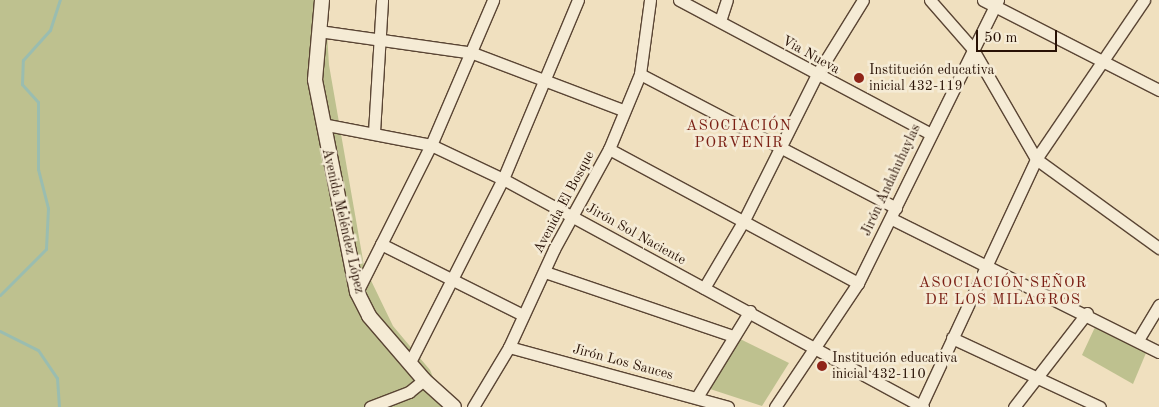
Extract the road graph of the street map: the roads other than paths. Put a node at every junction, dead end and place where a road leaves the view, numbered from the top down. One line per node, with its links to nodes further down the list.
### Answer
1 (322, 0): 14 (street, Avenida Meléndez López)
2 (382, 0): 15 (street)
3 (493, 0): 17 (street)
4 (578, 0): 21 (street)
5 (650, 0): 19 (street, Avenida El Bosque)
6 (679, 0): 13 (street, Via Nueva)
7 (727, 0): 13 (street)
8 (863, 0): 20 (street)
9 (930, 0): 16 (street)
10 (983, 0): 12 (street)
11 (1144, 0): 18 (street)
12 (997, 3): 16 (street, Jirón Andahuhaylas); 18 (street)
13 (720, 21): 20 (street, Via Nueva)
14 (319, 31): 15 (street); 24 (street, Avenida Meléndez López)
15 (380, 36): 17 (street); 25 (street)
16 (972, 48): 26 (street, Jirón Andahuhaylas); 30 (street)
17 (473, 53): 21 (street); 27 (street)
18 (1102, 63): 22 (street); 30 (street)
19 (640, 74): 23 (street, Avenida El Bosque); 28 (street)
20 (816, 76): 26 (street, Via Nueva); 28 (street)
21 (545, 78): 23 (street); 31 (street)
22 (1159, 90)
23 (623, 110): 29 (street, Avenida El Bosque)
24 (322, 124): 25 (street, Jirón Sol Naciente); 42 (street, Avenida Meléndez López)
25 (374, 132): 27 (street, Jirón Sol Naciente)
26 (929, 133): 32 (street, Jirón Andahuhaylas)
27 (431, 145): 31 (street, Jirón Sol Naciente); 35 (street)
28 (781, 148): 32 (street); 34 (street)
29 (609, 149): 33 (street, Avenida El Bosque); 34 (street)
30 (1036, 159): 36 (street); 37 (street)
31 (503, 180): 33 (street, Jirón Sol Naciente); 39 (street)
32 (894, 214): 37 (street); 40 (street, Jirón Andahuhaylas)
33 (574, 217): 38 (street, Avenida El Bosque); 41 (street, Jirón Sol Naciente)
34 (744, 220): 40 (street); 41 (street)
35 (381, 244): 39 (street); 42 (street)
36 (1159, 248)
37 (984, 264): 45 (street); 48 (street)
38 (545, 272): 46 (street, Avenida El Bosque); 47 (street)
39 (454, 280): 46 (street); 53 (street)
40 (858, 283): 51 (street, Jirón Andahuhaylas)
41 (704, 288): 44 (street, Jirón Sol Naciente)
42 (357, 292): 53 (street, Avenida Meléndez López)
43 (1159, 305): 49 (street)
44 (750, 311): 47 (street); 51 (street, Jirón Sol Naciente)
45 (1087, 313): 49 (street); 55 (street)
46 (523, 315): 50 (street, Avenida El Bosque)
47 (733, 336): 56 (street)
48 (952, 338): 55 (street); 62 (street)
49 (1138, 340): 52 (street)
50 (509, 347): 56 (street, Jirón Los Sauces); 59 (street, Avenida El Bosque)
51 (816, 348): 61 (street, Jirón Andahuhaylas); 62 (street, Jirón Sol Naciente)
52 (1159, 352)
53 (409, 364): 54 (street, Avenida Meléndez López)
54 (424, 380): 57 (street); 58 (street, Avenida Meléndez López)
55 (1038, 380): 63 (street); 64 (street)
56 (697, 397): 60 (street, Jirón Los Sauces)
57 (370, 407)
58 (454, 407)
59 (473, 407)
60 (728, 407)
61 (775, 407)
62 (922, 407)
63 (1014, 407)
64 (1100, 407)

